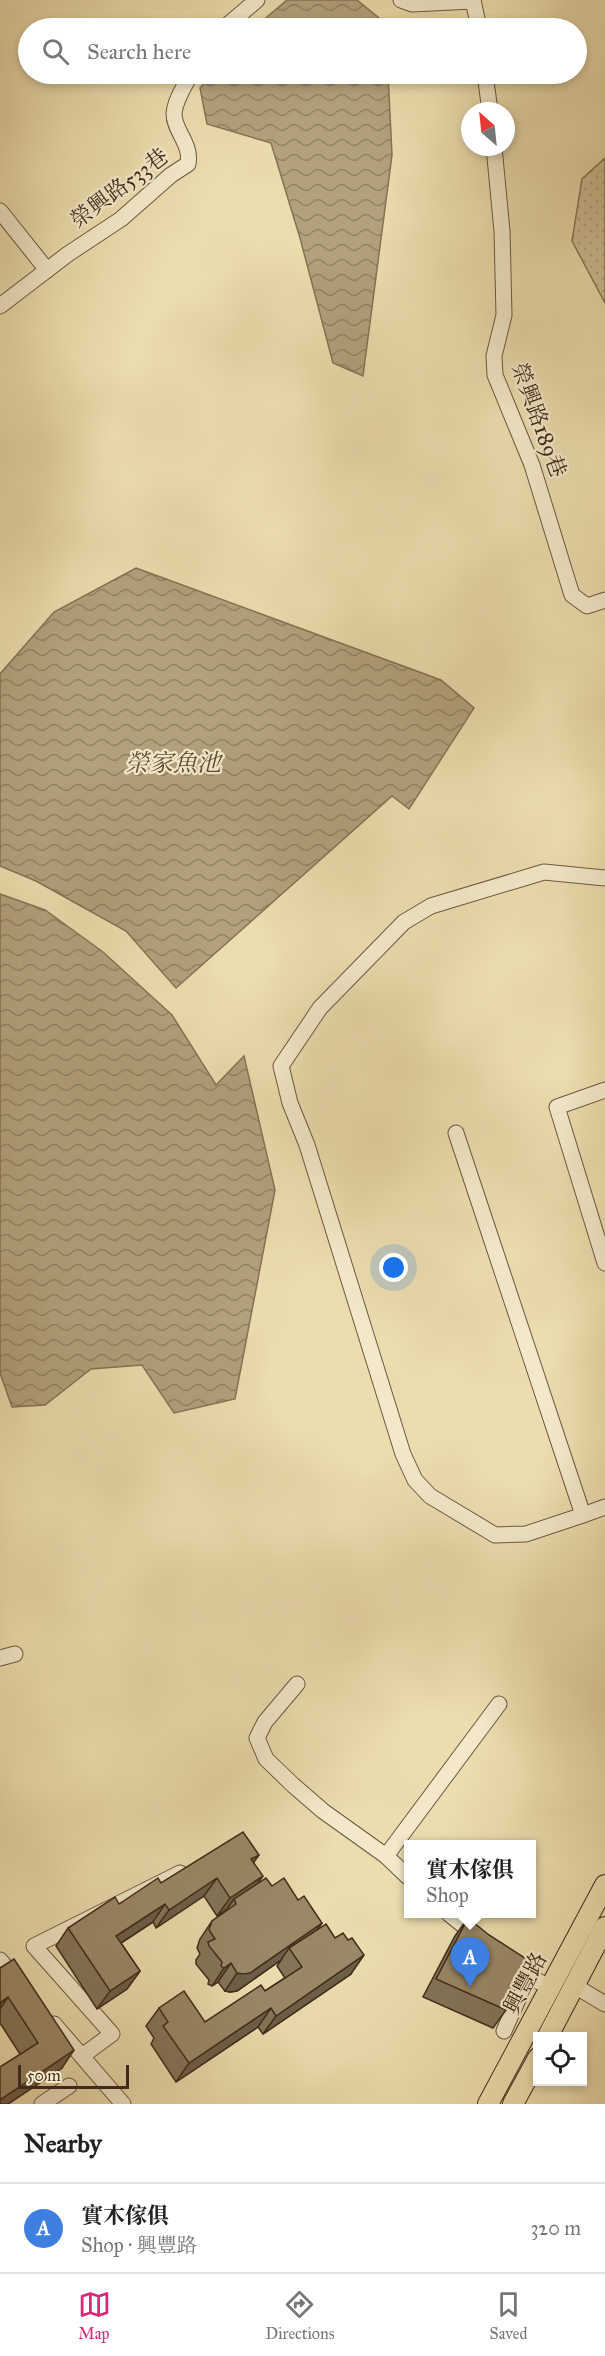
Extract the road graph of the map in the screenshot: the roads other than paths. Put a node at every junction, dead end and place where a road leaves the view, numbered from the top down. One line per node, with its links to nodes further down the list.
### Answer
1 (257, 0): 4 (street)
2 (401, 0): 3 (street)
3 (473, 0): 5 (street)
4 (236, 18)
5 (477, 18)
6 (185, 84): 11 (street, 榮興路533巷)
7 (486, 84): 8 (street)
8 (489, 102)
9 (495, 156): 13 (street, 榮興路189巷)
10 (0, 211): 11 (street)
11 (47, 270): 12 (street, 榮興路533巷)
12 (0, 306)
13 (605, 600)
14 (605, 878): 19 (street)
15 (605, 1090): 17 (street)
16 (456, 1132): 19 (street)
17 (605, 1263)
18 (605, 1507): 19 (street)
19 (583, 1515)
20 (297, 1684): 22 (street)
21 (499, 1704): 22 (street)
22 (386, 1856): 24 (street)
23 (192, 1867): 37 (street)
24 (404, 1873)
25 (605, 1885): 31 (main road, 興豐路)
26 (454, 1918): 29 (street)
27 (605, 1928): 30 (main road, 興豐路)
28 (0, 1960): 32 (street)
29 (528, 1977): 31 (street); 35 (street)
30 (575, 1986): 33 (street); 36 (main road, 興豐路)
31 (551, 1987): 40 (main road, 興豐路)
32 (30, 1995)
33 (605, 2004)
34 (45, 2012): 37 (street)
35 (504, 2031)
36 (551, 2032)
37 (82, 2056): 43 (street)
38 (533, 2067): 41 (main road)
39 (69, 2086): 42 (street)
40 (492, 2096): 41 (street)
41 (516, 2103)
42 (42, 2104)
43 (123, 2104)

